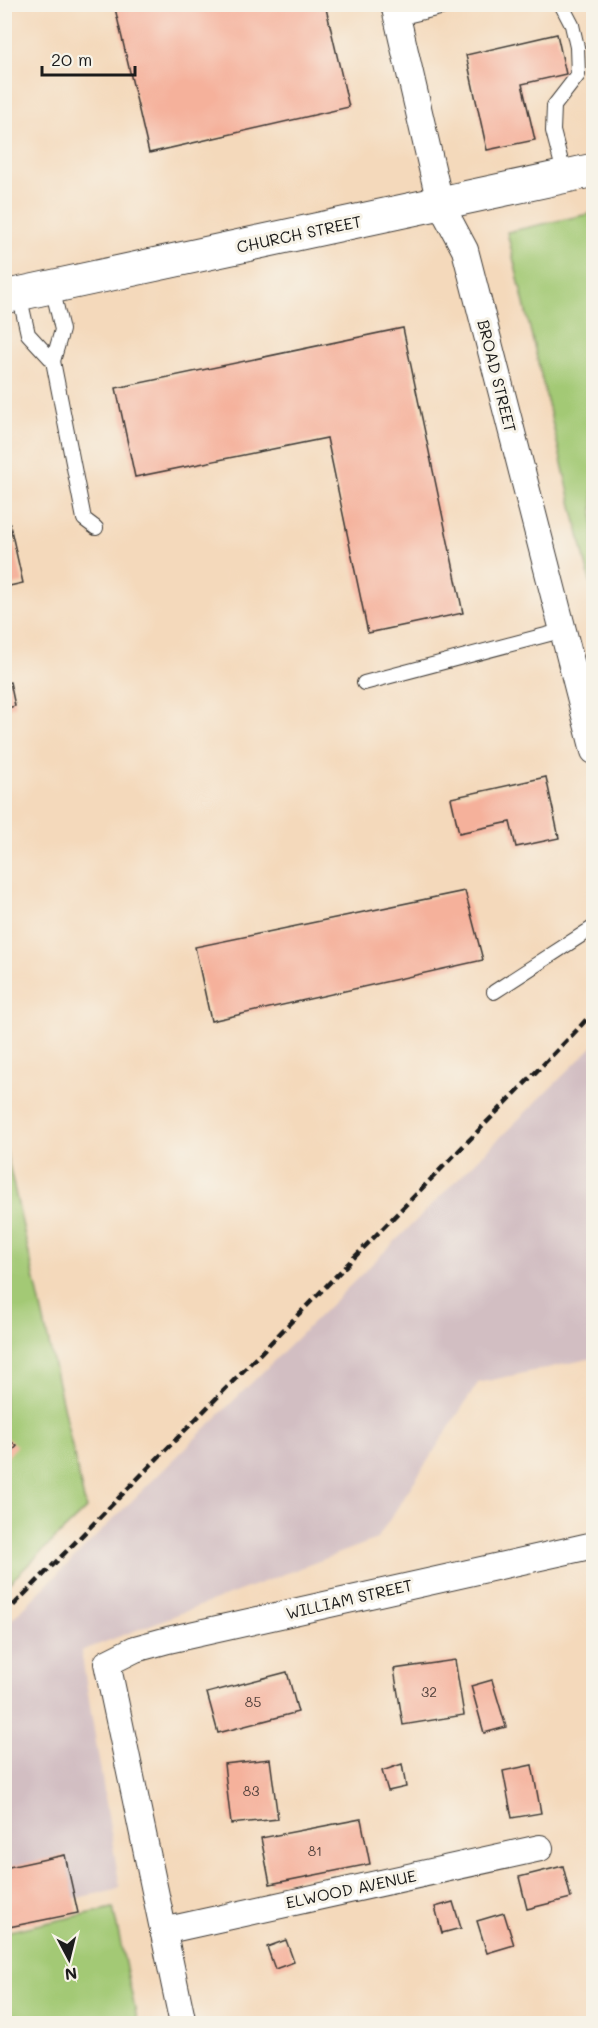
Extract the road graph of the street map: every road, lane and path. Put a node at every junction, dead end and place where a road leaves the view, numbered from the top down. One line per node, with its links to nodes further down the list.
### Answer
1 (458, 4): 3 (lane)
2 (561, 4): 4 (lane)
3 (396, 11): 5 (street, BROAD STREET)
4 (579, 173): 5 (street, CHURCH STREET)
5 (440, 203): 6 (street, CHURCH STREET); 10 (street, BROAD STREET)
6 (52, 287): 7 (street, CHURCH STREET); 8 (lane)
7 (12, 295): 8 (lane)
8 (53, 361): 9 (lane)
9 (96, 528)
10 (561, 631): 11 (lane); 12 (street, BROAD STREET)
11 (364, 683)
12 (594, 751)
13 (594, 927): 14 (lane)
14 (494, 992)
15 (594, 1545): 17 (street, WILLIAM STREET)
16 (540, 1848): 17 (street, ELWOOD AVENUE)
17 (163, 1931): 18 (street)
18 (183, 2024)

